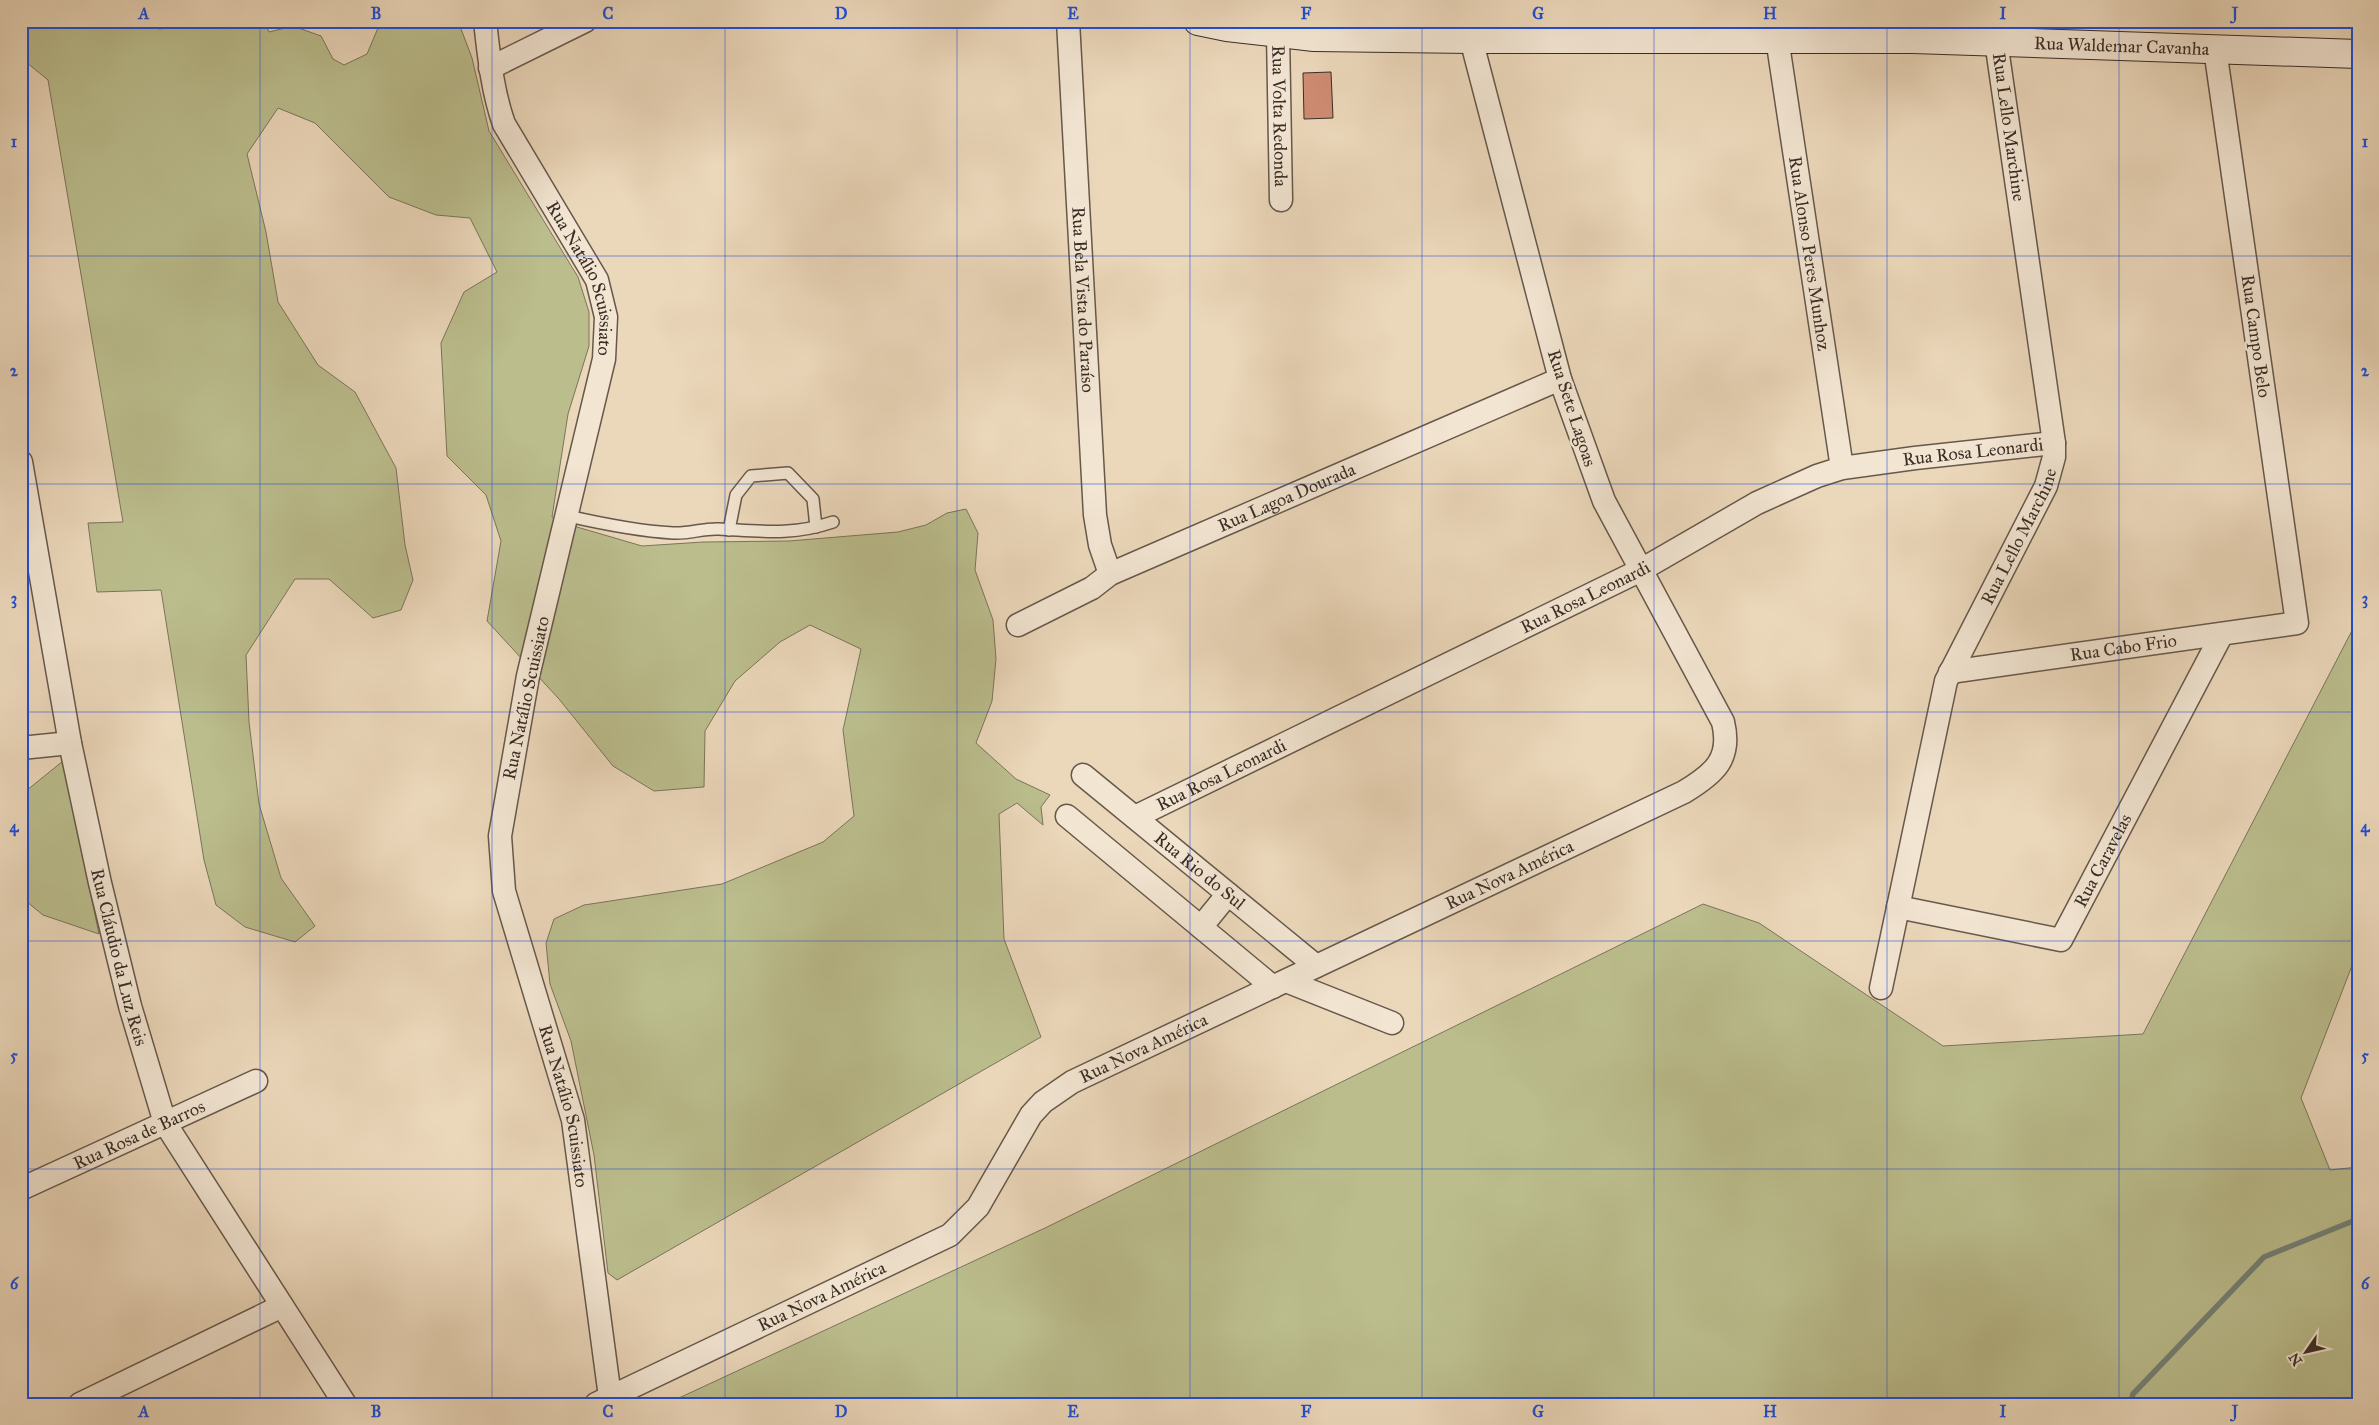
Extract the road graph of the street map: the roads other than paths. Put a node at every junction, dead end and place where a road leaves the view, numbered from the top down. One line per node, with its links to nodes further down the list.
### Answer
1 (485, 21): 11 (street, Rua Natálio Scuissiato)
2 (585, 21): 11 (street)
3 (1068, 21): 23 (street, Rua Bela Vista do Paraíso)
4 (1198, 21): 5 (street, Rua Waldemar Cavanha)
5 (1278, 34): 7 (street, Rua Waldemar Cavanha); 12 (street, Rua Volta Redonda)
6 (1777, 38): 7 (street, Rua Waldemar Cavanha); 8 (street, Rua Waldemar Cavanha); 16 (street, Rua Alonso Peres Munhoz)
7 (1471, 39): 13 (street, Rua Sete Lagoas)
8 (1996, 42): 9 (street, Rua Waldemar Cavanha); 14 (street, Rua Lello Marchine)
9 (2215, 49): 10 (street, Rua Waldemar Cavanha); 24 (street, Rua Campo Belo)
10 (2358, 54)
11 (490, 68): 17 (street, Rua Natálio Scuissiato)
12 (1281, 200)
13 (1560, 379): 22 (street, Rua Sete Lagoas); 23 (street, Rua Lagoa Dourada)
14 (2054, 443): 16 (street, Rua Rosa Leonardi); 27 (street, Rua Lello Marchine)
15 (21, 462): 21 (street, Rua Cláudio da Luz Reis)
16 (1842, 468): 22 (street, Rua Rosa Leonardi)
17 (568, 516): 20 (lane); 45 (street, Rua Natálio Scuissiato)
18 (833, 522): 19 (lane)
19 (816, 528): 20 (lane); 20 (lane)
20 (729, 530)
21 (28, 539): 28 (street, Rua Cláudio da Luz Reis)
22 (1641, 570): 30 (street, Rua Sete Lagoas); 33 (street, Rua Rosa Leonardi)
23 (1110, 574): 25 (street, Rua Lagoa Dourada)
24 (2297, 623): 26 (street, Rua Cabo Frio)
25 (1018, 625)
26 (2222, 634): 27 (street, Rua Cabo Frio); 35 (street, Rua Caravelas)
27 (1950, 672): 35 (street, Rua Lello Marchine)
28 (70, 743): 29 (street); 42 (street, Rua Cláudio da Luz Reis)
29 (21, 748)
30 (1724, 754): 37 (street, Rua Nova América)
31 (1084, 775): 33 (street, Rua Rio do Sul)
32 (1067, 816): 36 (street)
33 (1135, 817): 34 (street, Rua Rio do Sul)
34 (1228, 894): 36 (street); 37 (street, Rua Rio do Sul)
35 (1898, 907): 39 (street, Rua Lello Marchine)
36 (1201, 927): 38 (street)
37 (1316, 966): 38 (street, Rua Nova América)
38 (1279, 984): 40 (street); 45 (street, Rua Nova América)
39 (1881, 988)
40 (1392, 1023)
41 (256, 1081): 42 (street, Rua Rosa de Barros)
42 (165, 1123): 43 (street, Rua Rosa de Barros); 44 (street, Rua Cláudio da Luz Reis)
43 (21, 1189)
44 (282, 1306): 46 (street); 47 (street, Rua Cláudio da Luz Reis)
45 (603, 1400)
46 (80, 1404)
47 (345, 1404)

